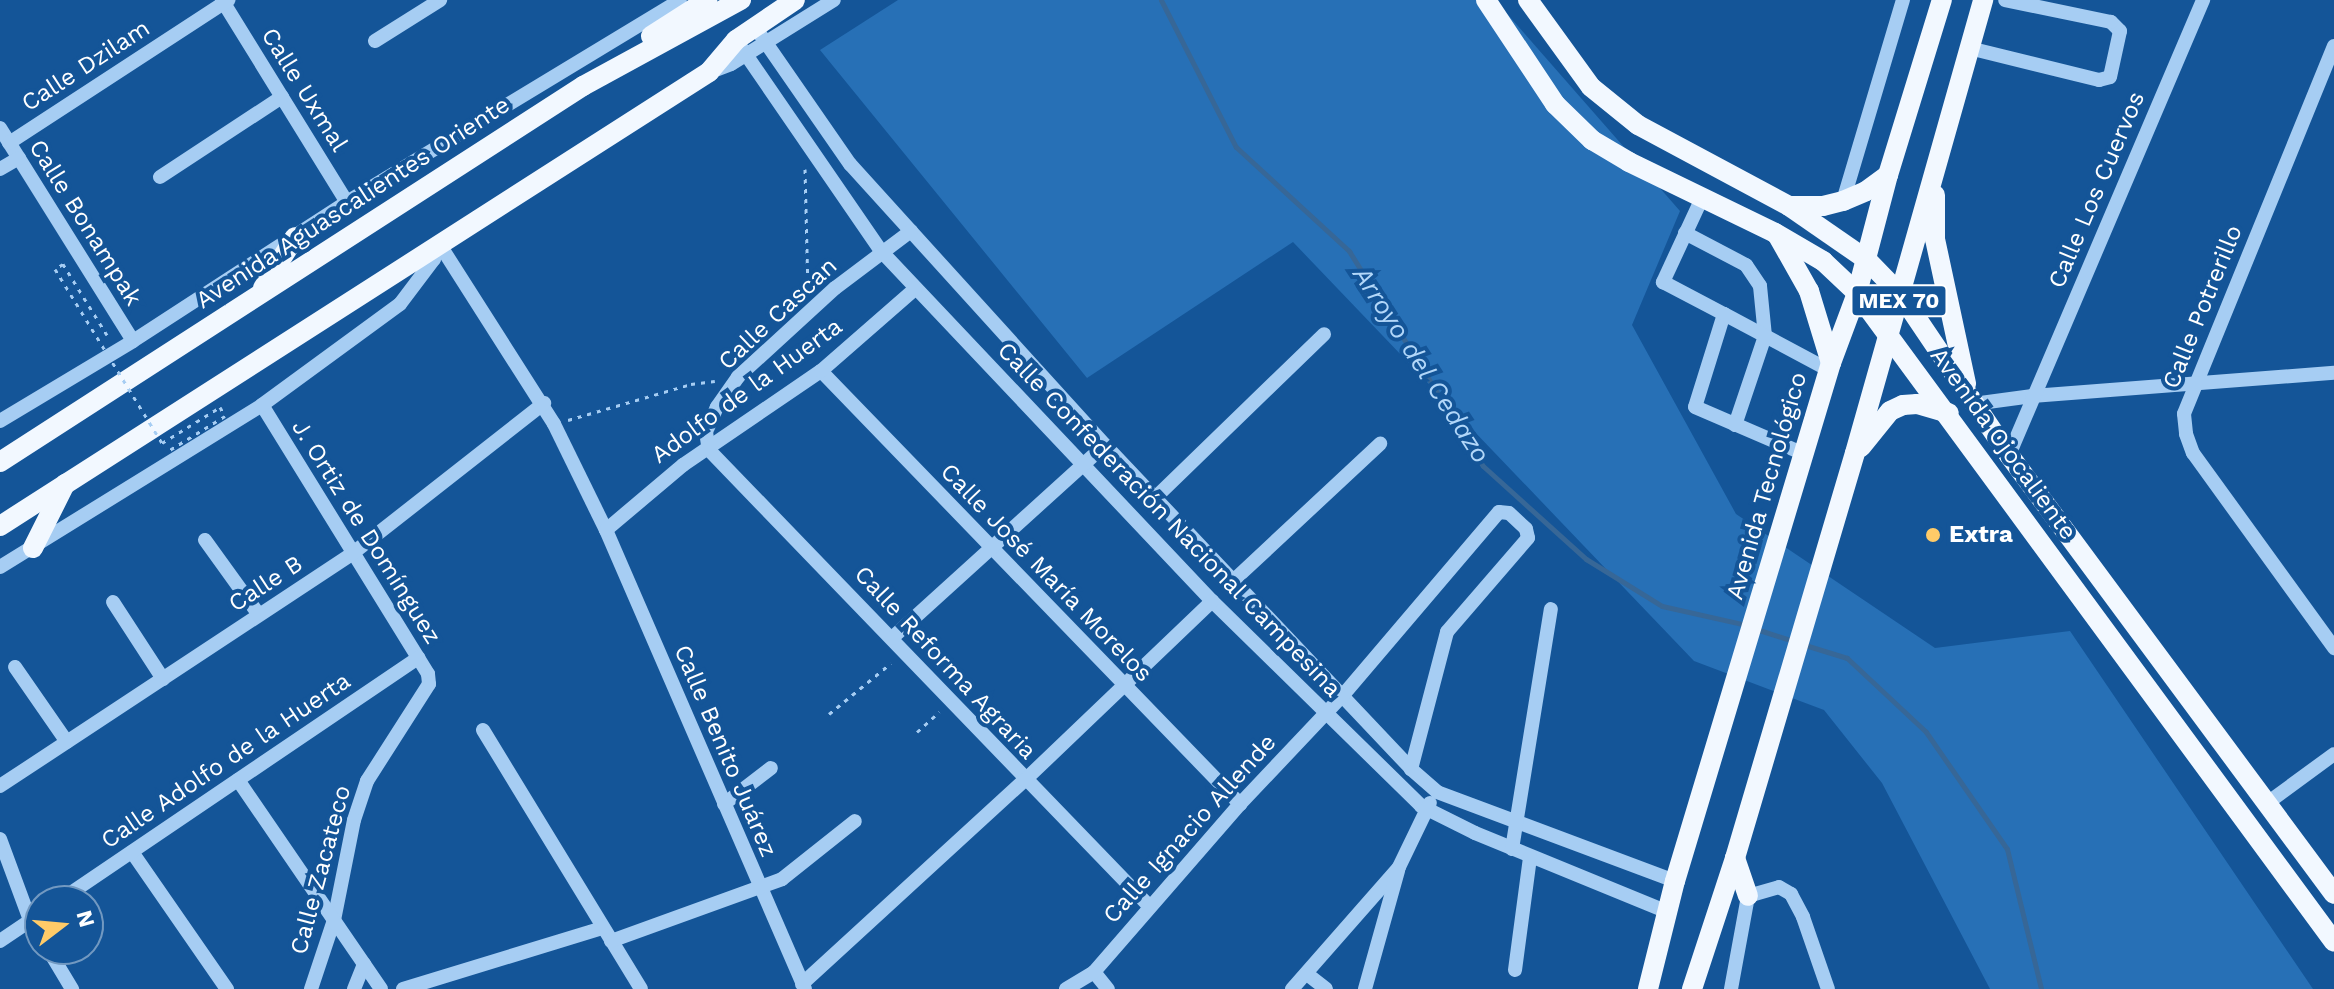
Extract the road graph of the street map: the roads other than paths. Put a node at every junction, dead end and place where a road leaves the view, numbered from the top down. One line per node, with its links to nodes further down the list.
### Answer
1 (440, 0): 16 (street)
2 (680, 0): 31 (street, Avenida Aguascalientes Oriente)
3 (707, 0): 20 (main road)
4 (741, 0): 20 (main road, Avenida Aguascalientes Oriente)
5 (795, 0): 15 (main road)
6 (834, 0): 15 (street)
7 (1486, 0): 29 (main road, Avenida Ojocaliente)
8 (1528, 0): 32 (main road, Avenida Ojocaliente)
9 (1903, 0): 30 (street)
10 (1942, 0): 27 (main road, Avenida Tecnológico / MEX 70)
11 (1983, 0): 19 (main road, MEX 70)
12 (2005, 0): 19 (street)
13 (2203, 0): 53 (street, Calle Los Cuervos)
14 (225, 1): 21 (street, Calle Uxmal); 23 (street, Calle Dzilam)
15 (761, 35): 18 (main road); 33 (street, Calle Confederación Nacional Campesina)
16 (375, 41)
17 (2334, 46): 52 (street, Calle Potrerillo)
18 (741, 47): 37 (main road); 38 (street, Calle Confederación Nacional Campesina)
19 (1969, 48): 26 (main road, MEX 70)
20 (583, 86): 42 (main road, Avenida Aguascalientes Oriente)
21 (282, 97): 28 (street); 31 (street, Calle Uxmal)
22 (0, 128): 23 (street, Calle Bonampak)
23 (9, 143): 24 (street, Calle Bonampak)
24 (19, 158): 25 (street); 48 (street, Calle Bonampak)
25 (0, 169)
26 (1935, 170): 43 (main road, MEX 70); 54 (main road)
27 (1888, 175): 30 (main road); 39 (main road, Avenida Tecnológico / MEX 70)
28 (160, 177)
29 (1702, 198): 34 (street); 35 (main road, Avenida Ojocaliente)
30 (1843, 201): 32 (main road)
31 (347, 202): 36 (street, Avenida Aguascalientes Oriente)
32 (1789, 206): 39 (main road, Avenida Ojocaliente)
33 (911, 231): 38 (street, Calle Cascan); 61 (street, Calle Confederación Nacional Campesina)
34 (1685, 233): 44 (street); 47 (street)
35 (1775, 233): 41 (main road, Avenida Ojocaliente); 49 (main road)
36 (295, 237): 42 (main road); 48 (street, Avenida Aguascalientes Oriente)
37 (438, 246): 55 (street, Calle Benito Juárez); 56 (street); 68 (main road)
38 (881, 251): 40 (street, Calle Confederación Nacional Campesina); 62 (street, Calle Cascan)
39 (1867, 260): 41 (main road, Avenida Tecnológico / MEX 70); 43 (main road, Avenida Ojocaliente)
40 (915, 289): 50 (street, Adolfo de la Huerta); 67 (street, Calle Confederación Nacional Campesina)
41 (1857, 293): 45 (main road, Avenida Ojocaliente); 49 (main road, Avenida Tecnológico / MEX 70)
42 (259, 295): 66 (main road, Avenida Aguascalientes Oriente)
43 (1901, 295): 45 (main road, MEX 70); 54 (main road, Avenida Ojocaliente)
44 (1724, 314): 47 (street); 59 (street)
45 (1889, 333): 57 (main road, Avenida Ojocaliente); 63 (main road, MEX 70)
46 (1324, 334): 69 (street)
47 (1765, 336): 49 (street); 59 (street)
48 (133, 341): 58 (street, Avenida Aguascalientes Oriente)
49 (1830, 367): 64 (main road, Avenida Tecnológico / MEX 70)
50 (821, 371): 62 (street, Adolfo de la Huerta); 74 (street, Calle José María Morelos)
51 (2334, 373): 52 (street)
52 (2195, 384): 53 (street); 83 (street, Calle Potrerillo)
53 (2032, 396): 54 (street); 65 (street, Calle Los Cuervos)
54 (1971, 402): 65 (main road, Avenida Ojocaliente)
55 (544, 403): 71 (street, Calle Benito Juárez); 75 (street, Calle B)
56 (262, 405): 73 (street); 75 (street, J. Ortiz de Domínguez)
57 (1949, 413): 63 (main road); 123 (main road, Avenida Ojocaliente)
58 (0, 421)
59 (1735, 425): 64 (street)
60 (1380, 444): 77 (street)
61 (1105, 445): 67 (street); 69 (street, Calle Confederación Nacional Campesina)
62 (709, 450): 71 (street, Adolfo de la Huerta); 82 (street, Calle Reforma Agraria)
63 (1855, 453): 110 (main road, MEX 70)
64 (1804, 454): 112 (main road, Avenida Tecnológico / MEX 70)
65 (2009, 455): 102 (main road, Avenida Ojocaliente)
66 (0, 462)
67 (1084, 464): 74 (street); 78 (street, Calle Confederación Nacional Campesina)
68 (65, 483): 70 (main road); 73 (main road)
69 (1156, 497): 77 (street, Calle Confederación Nacional Campesina)
70 (0, 526)
71 (606, 530): 100 (street, Calle Benito Juárez)
72 (205, 540): 81 (street)
73 (33, 548): 76 (street)
74 (989, 548): 82 (street); 88 (street, Calle José María Morelos)
75 (353, 553): 81 (street, Calle B); 84 (street, J. Ortiz de Domínguez)
76 (0, 567)
77 (1234, 580): 89 (street, Calle Confederación Nacional Campesina)
78 (1212, 601): 88 (street); 90 (street, Calle Confederación Nacional Campesina)
79 (113, 602): 86 (street)
80 (1551, 609): 105 (street)
81 (259, 615): 86 (street, Calle B)
82 (892, 638): 97 (street, Calle Reforma Agraria)
83 (2334, 648)
84 (418, 658): 87 (street, J. Ortiz de Domínguez); 96 (street, Calle Adolfo de la Huerta)
85 (15, 667): 92 (street)
86 (163, 679): 92 (street, Calle B)
87 (429, 684): 120 (street, Calle Zacateco)
88 (1124, 686): 97 (street); 101 (street, Calle José María Morelos)
89 (1344, 694): 90 (street, Calle Ignacio Allende); 95 (street, Calle Confederación Nacional Campesina); 95 (street, Calle Ignacio Allende)
90 (1324, 713): 101 (street, Calle Ignacio Allende); 103 (street, Calle Confederación Nacional Campesina)
91 (483, 730): 122 (street)
92 (67, 742): 98 (street, Calle B)
93 (2334, 754): 102 (street)
94 (771, 768): 100 (street)
95 (1411, 769): 99 (street, Calle Confederación Nacional Campesina)
96 (238, 780): 108 (street, Calle Adolfo de la Huerta); 120 (street)
97 (1025, 780): 118 (street, Calle Reforma Agraria); 130 (street)
98 (0, 786)
99 (1437, 792): 103 (street); 105 (street, Calle Confederación Nacional Campesina)
100 (724, 804): 114 (street, Calle Benito Juárez)
101 (1240, 804): 118 (street, Calle Ignacio Allende)
102 (2266, 804): 116 (main road, Avenida Ojocaliente)
103 (1426, 809): 107 (street, Calle Confederación Nacional Campesina); 111 (street)
104 (855, 821): 114 (street)
105 (1517, 823): 107 (street); 112 (street, Calle Confederación Nacional Campesina)
106 (0, 839): 115 (street)
107 (1512, 849): 109 (street, Calle Confederación Nacional Campesina)
108 (132, 852): 113 (street, Calle Adolfo de la Huerta); 132 (street)
109 (1530, 857): 119 (street, Calle Confederación Nacional Campesina); 127 (street)
110 (1735, 858): 117 (main road); 144 (main road, MEX 70)
111 (1399, 867): 129 (street); 142 (street)
112 (1675, 881): 119 (main road, Avenida Tecnológico / MEX 70)
113 (83, 885)
114 (760, 888): 122 (street); 130 (street, Calle Benito Juárez)
115 (24, 892)
116 (2334, 894)
117 (1748, 896): 145 (street); 146 (street)
118 (1149, 906): 128 (street, Calle Ignacio Allende)
119 (1668, 912): 143 (main road, Avenida Tecnológico / MEX 70)
120 (334, 920): 125 (street); 133 (street, Calle Zacateco)
121 (24, 925): 124 (street)
122 (607, 934): 136 (street); 137 (street)
123 (2332, 936)
124 (0, 941)
125 (364, 964): 134 (street); 135 (street)
126 (58, 965): 131 (street)
127 (1515, 970)
128 (1094, 972): 138 (street, Calle Ignacio Allende); 139 (street)
129 (1307, 974): 140 (street); 141 (street)
130 (804, 986)
131 (72, 989)
132 (227, 989)
133 (311, 989)
134 (354, 989)
135 (381, 989)
136 (403, 989)
137 (641, 989)
138 (1066, 989)
139 (1108, 989)
140 (1292, 989)
141 (1326, 989)
142 (1365, 989)
143 (1648, 989)
144 (1692, 989)
145 (1731, 989)
146 (1828, 989)

